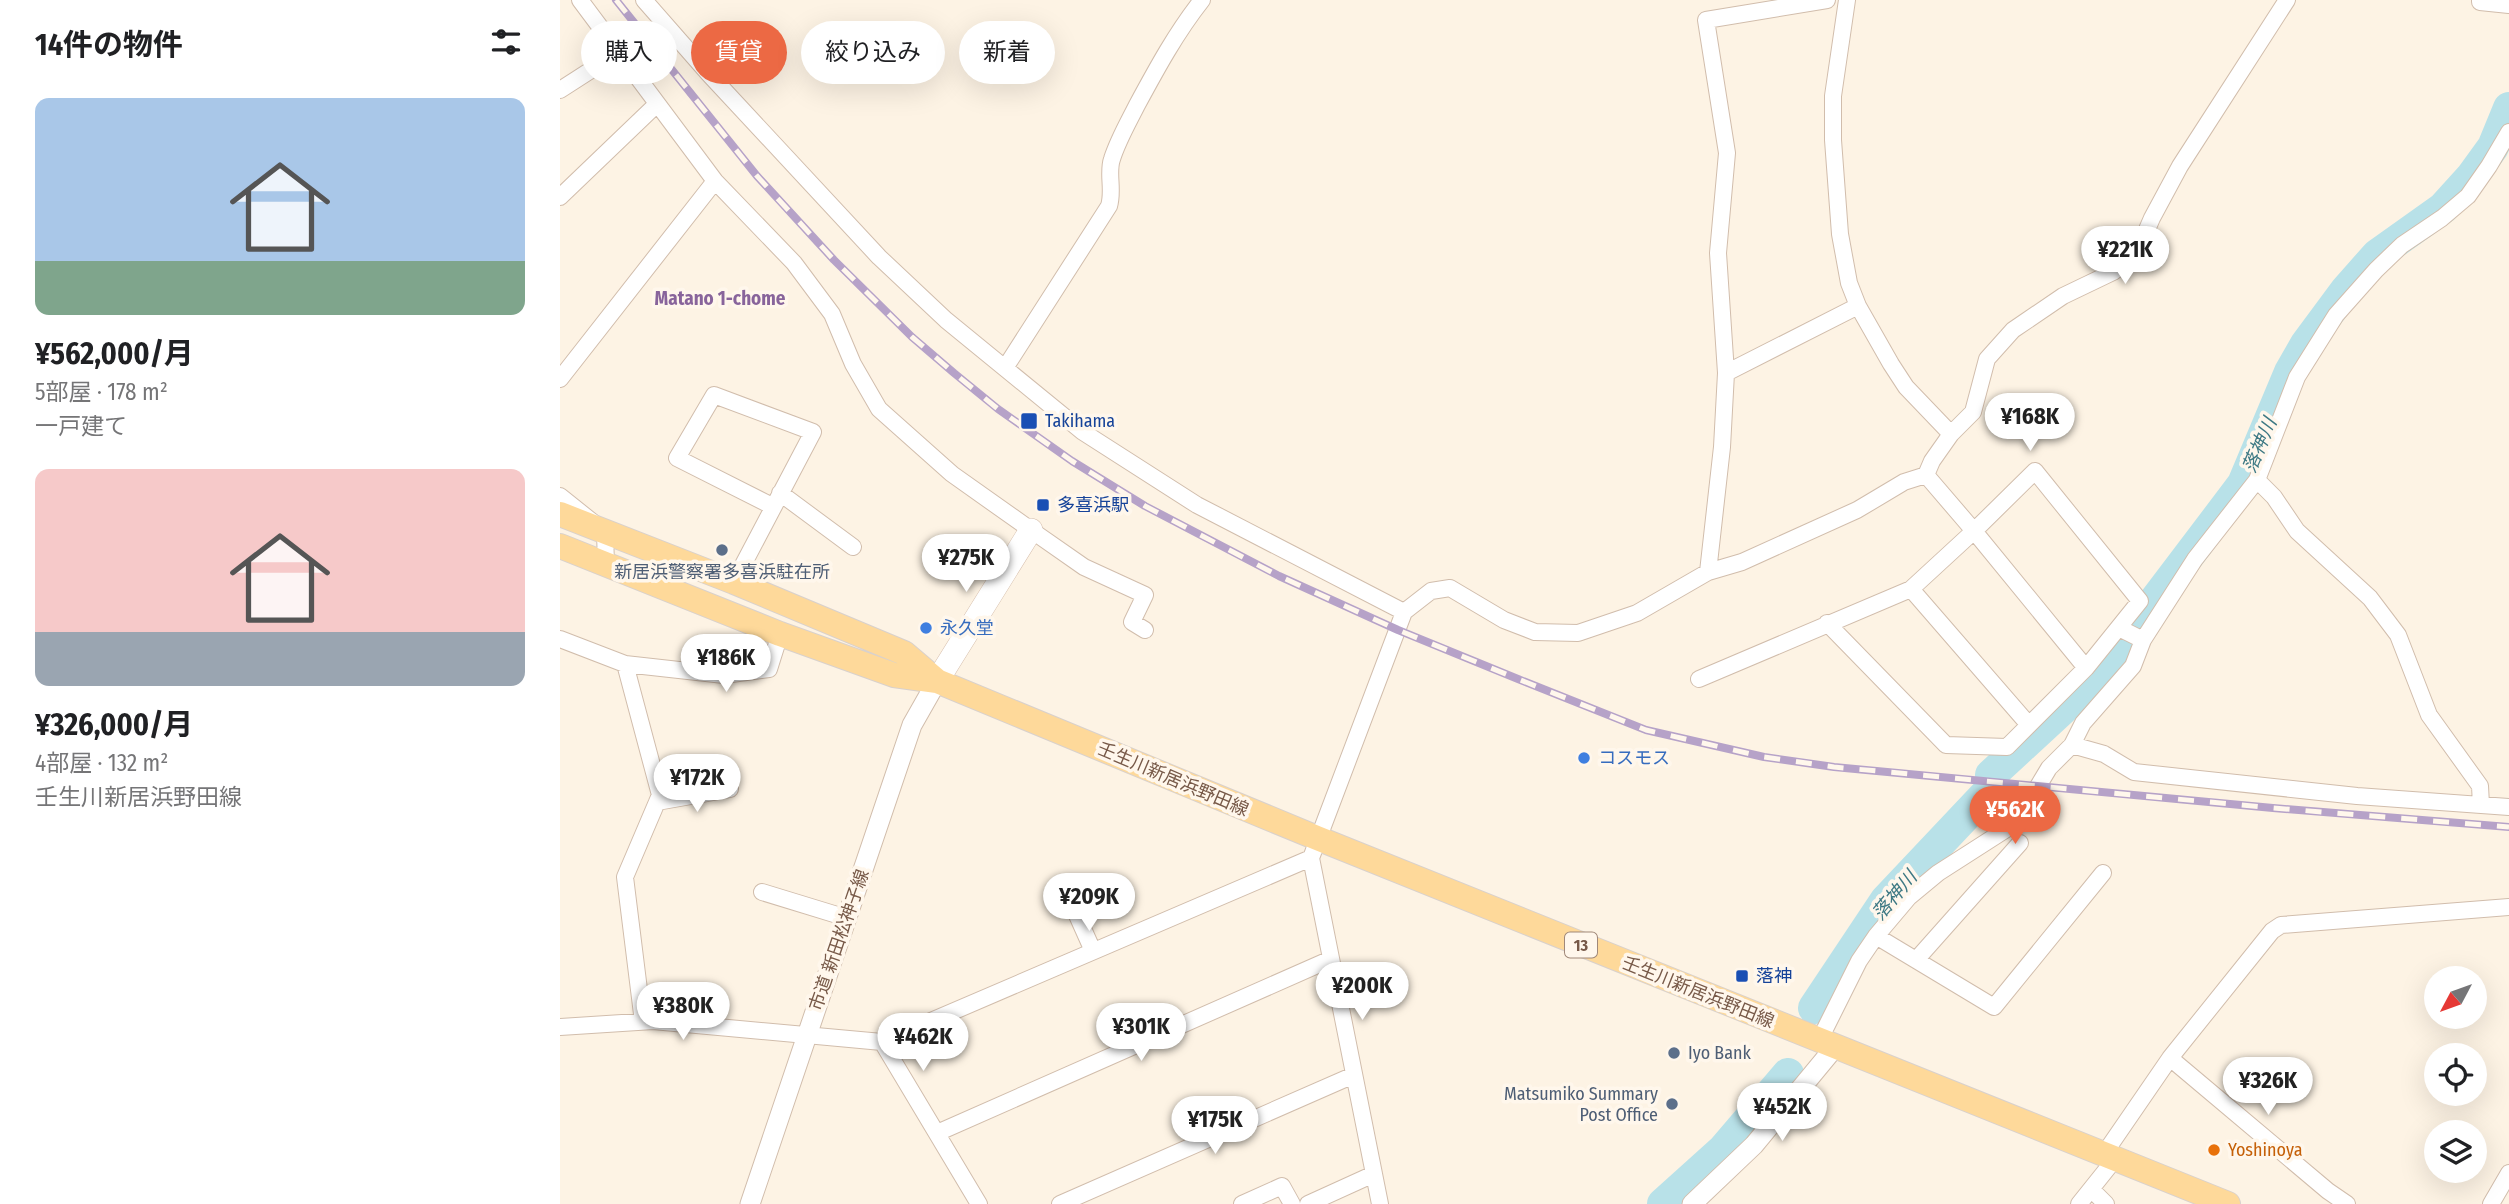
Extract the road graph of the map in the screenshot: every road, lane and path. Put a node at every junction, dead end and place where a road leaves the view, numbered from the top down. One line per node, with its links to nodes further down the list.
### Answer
1 (580, 0): 9 (street)
2 (644, 0): 18 (street)
3 (1202, 0): 18 (street)
4 (1827, 0): 19 (street)
5 (1847, 0): 17 (street)
6 (2287, 0): 21 (street)
7 (2480, 0): 8 (street)
8 (2509, 5)
9 (596, 21)
10 (581, 77): 12 (street)
11 (643, 84): 13 (street)
12 (560, 90)
13 (657, 104): 15 (street); 16 (street)
14 (2509, 132): 23 (street)
15 (715, 181): 20 (street); 27 (street)
16 (560, 197)
17 (1858, 306): 19 (street); 21 (street)
18 (1005, 368): 36 (street)
19 (1726, 373): 33 (street)
20 (560, 379)
21 (1951, 434): 22 (street)
22 (1926, 475): 28 (street); 33 (street)
23 (2258, 480): 42 (street); 51 (street)
24 (560, 496): 29 (street)
25 (776, 500): 25 (street); 31 (street); 34 (street)
26 (560, 514): 29 (main road, 壬生川新居浜野田線 / 13)
27 (1031, 530): 39 (street); 46 (main road)
28 (1974, 531): 35 (street); 38 (street); 44 (street)
29 (605, 532): 32 (street); 34 (main road, 壬生川新居浜野田線 / 13)
30 (560, 546): 32 (main road, 壬生川新居浜野田線 / 13)
31 (853, 547)
32 (606, 565): 40 (main road, 壬生川新居浜野田線 / 13)
33 (1708, 572): 36 (street)
34 (734, 582): 46 (main road, 壬生川新居浜野田線 / 13)
35 (1912, 589): 37 (street); 47 (street)
36 (1404, 611): 54 (street)
37 (1827, 624): 45 (street); 47 (street)
38 (2119, 628): 42 (street); 44 (street)
39 (1144, 630)
40 (780, 634): 43 (street); 46 (main road, 壬生川新居浜野田線 / 13)
41 (560, 639): 43 (street)
42 (2143, 640): 48 (street)
43 (625, 664): 50 (street)
44 (2086, 668): 47 (street)
45 (1699, 679)
46 (937, 681): 54 (main road, 壬生川新居浜野田線 / 13); 59 (street, 市道 新田松神子線)
47 (2029, 725)
48 (2072, 744): 51 (street); 60 (street)
49 (730, 789): 50 (street)
50 (657, 802): 64 (street)
51 (2481, 805): 52 (street)
52 (2509, 807)
53 (2020, 843): 63 (street)
54 (1314, 848): 61 (street); 62 (street); 68 (main road, 壬生川新居浜野田線 / 13)
55 (2103, 873): 63 (street)
56 (762, 892): 59 (street)
57 (1068, 895): 61 (street)
58 (2509, 907): 69 (street)
59 (847, 918): 66 (street, 市道 新田松神子線)
60 (1876, 936): 63 (street); 68 (street)
61 (1093, 951): 67 (street)
62 (1331, 959): 70 (street); 71 (street)
63 (1916, 960)
64 (643, 1022): 65 (street); 66 (street)
65 (560, 1027)
66 (806, 1034): 67 (street); 76 (street, 市道 新田松神子線)
67 (883, 1042): 71 (street)
68 (1827, 1044): 72 (main road, 壬生川新居浜野田線 / 13); 83 (street)
69 (2170, 1058): 72 (street); 87 (street)
70 (1354, 1075): 74 (street); 78 (street)
71 (937, 1133): 77 (street)
72 (2110, 1156): 75 (street); 86 (main road, 壬生川新居浜野田線 / 13)
73 (2509, 1173): 88 (street)
74 (1374, 1174): 81 (street); 82 (street)
75 (2091, 1189): 84 (street); 85 (street)
76 (750, 1204)
77 (979, 1204)
78 (1060, 1204)
79 (1242, 1204): 80 (street)
80 (1292, 1204)
81 (1308, 1204)
82 (1380, 1204)
83 (1692, 1204)
84 (2079, 1204)
85 (2106, 1204)
86 (2228, 1204)
87 (2347, 1204)
88 (2491, 1204)

